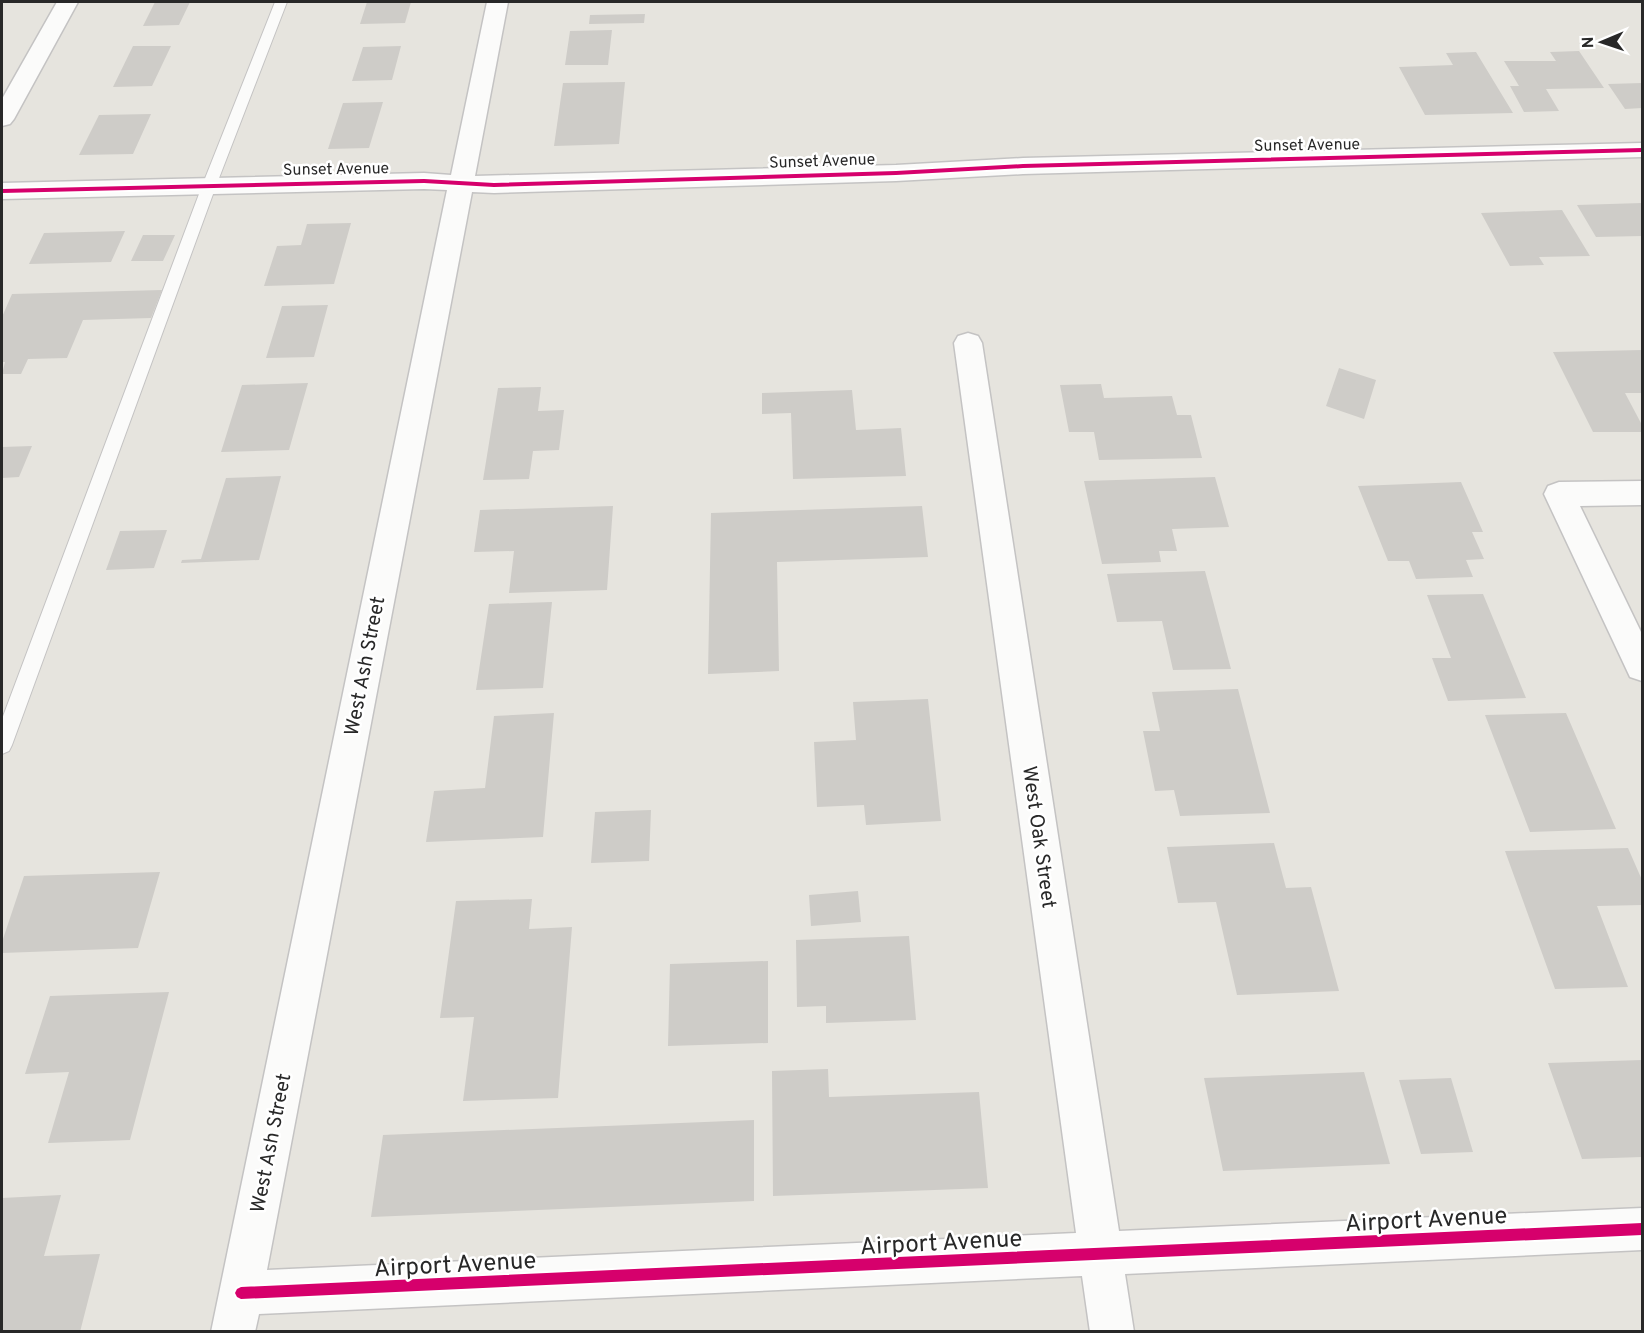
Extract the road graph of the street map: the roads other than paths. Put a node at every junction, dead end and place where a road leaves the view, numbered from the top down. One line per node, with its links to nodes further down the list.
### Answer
1 (67, 2): 4 (street)
2 (281, 2): 7 (lane)
3 (497, 2): 6 (street, West Ash Street)
4 (2, 119)
5 (1642, 150): 6 (street, Sunset Avenue)
6 (460, 182): 7 (street, Sunset Avenue); 15 (street, West Ash Street)
7 (209, 186): 8 (street, Sunset Avenue); 12 (lane)
8 (2, 191)
9 (968, 343): 14 (street, West Oak Street)
10 (1642, 493): 11 (street)
11 (1642, 667)
12 (2, 745)
13 (1642, 1229): 14 (street, Airport Avenue)
14 (1100, 1254): 15 (street, Airport Avenue); 16 (street, West Oak Street)
15 (237, 1312)
16 (1112, 1332)

